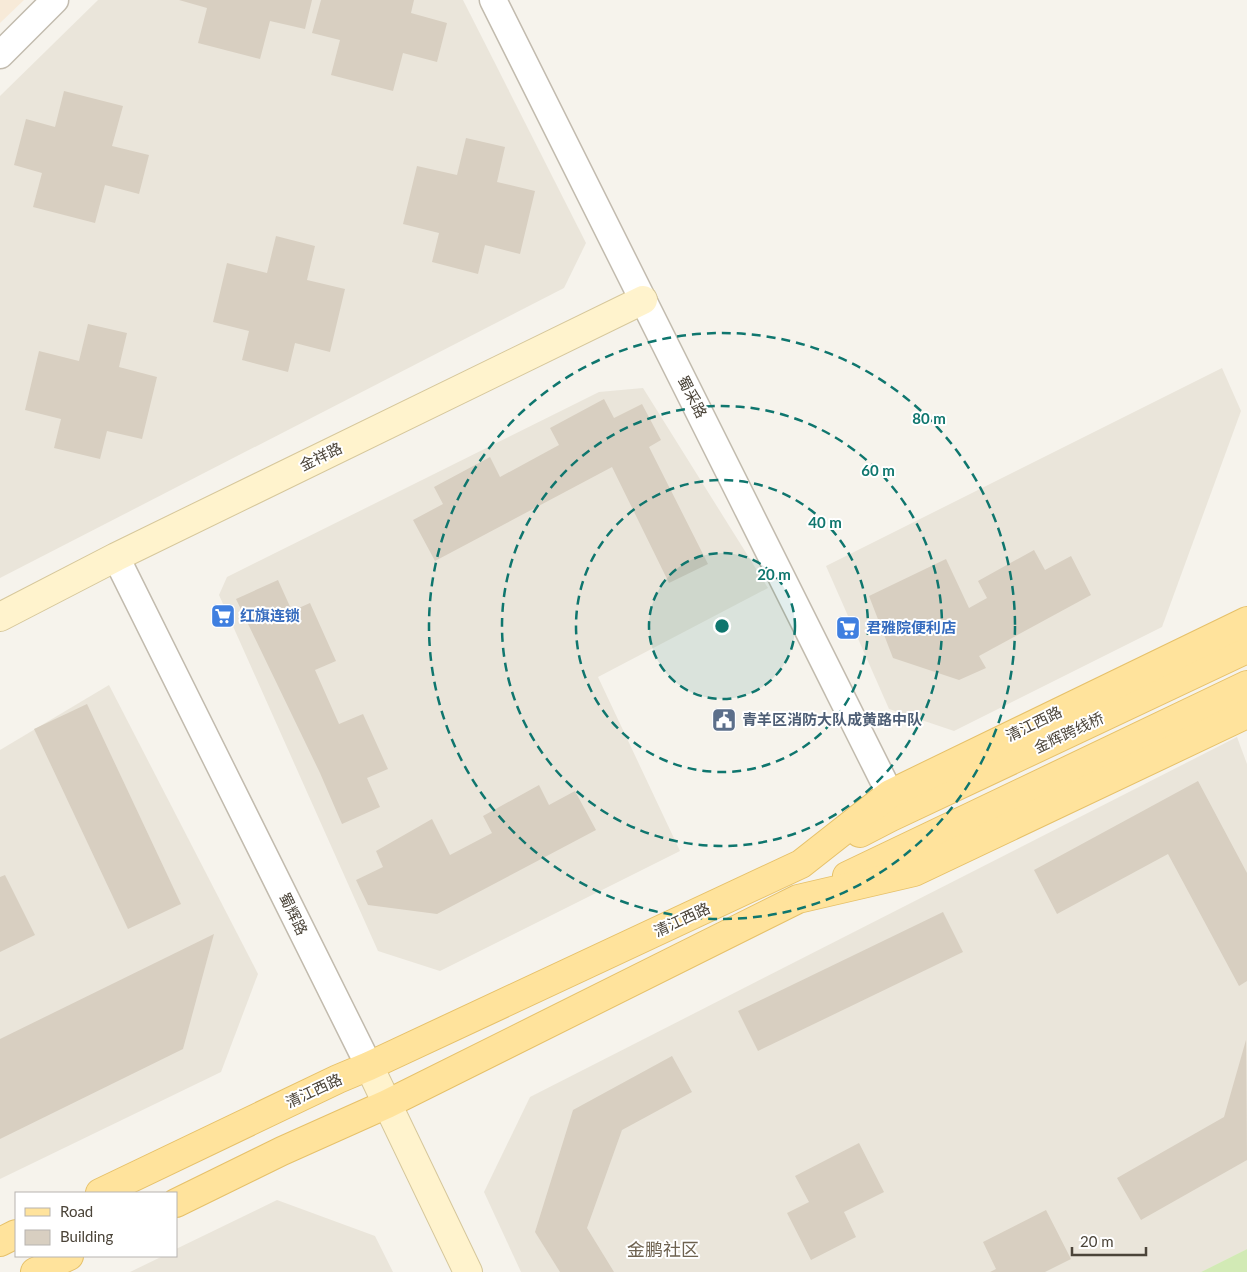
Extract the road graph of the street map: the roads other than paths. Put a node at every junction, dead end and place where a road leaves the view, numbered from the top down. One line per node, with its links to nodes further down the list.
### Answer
1 (55, 0): 3 (street)
2 (493, 0): 4 (street, 蜀采路)
3 (0, 55)
4 (643, 300): 5 (street, 金祥路); 11 (street, 蜀采路)
5 (116, 557): 6 (street, 金祥路); 13 (street, 蜀辉路)
6 (0, 617)
7 (1247, 621): 11 (main road, 清江西路)
8 (1247, 649): 11 (main road, 金辉跨线桥)
9 (1247, 685): 12 (main road)
10 (1247, 714): 12 (main road)
11 (891, 805): 13 (main road, 清江西路)
12 (798, 899): 14 (main road)
13 (368, 1066): 14 (street, 蜀辉路); 15 (main road, 清江西路)
14 (386, 1104): 16 (main road); 21 (street, 蜀辉路)
15 (102, 1192)
16 (178, 1202)
17 (15, 1234): 18 (main road)
18 (0, 1242)
19 (66, 1257): 20 (main road)
20 (35, 1272)
21 (468, 1272)

